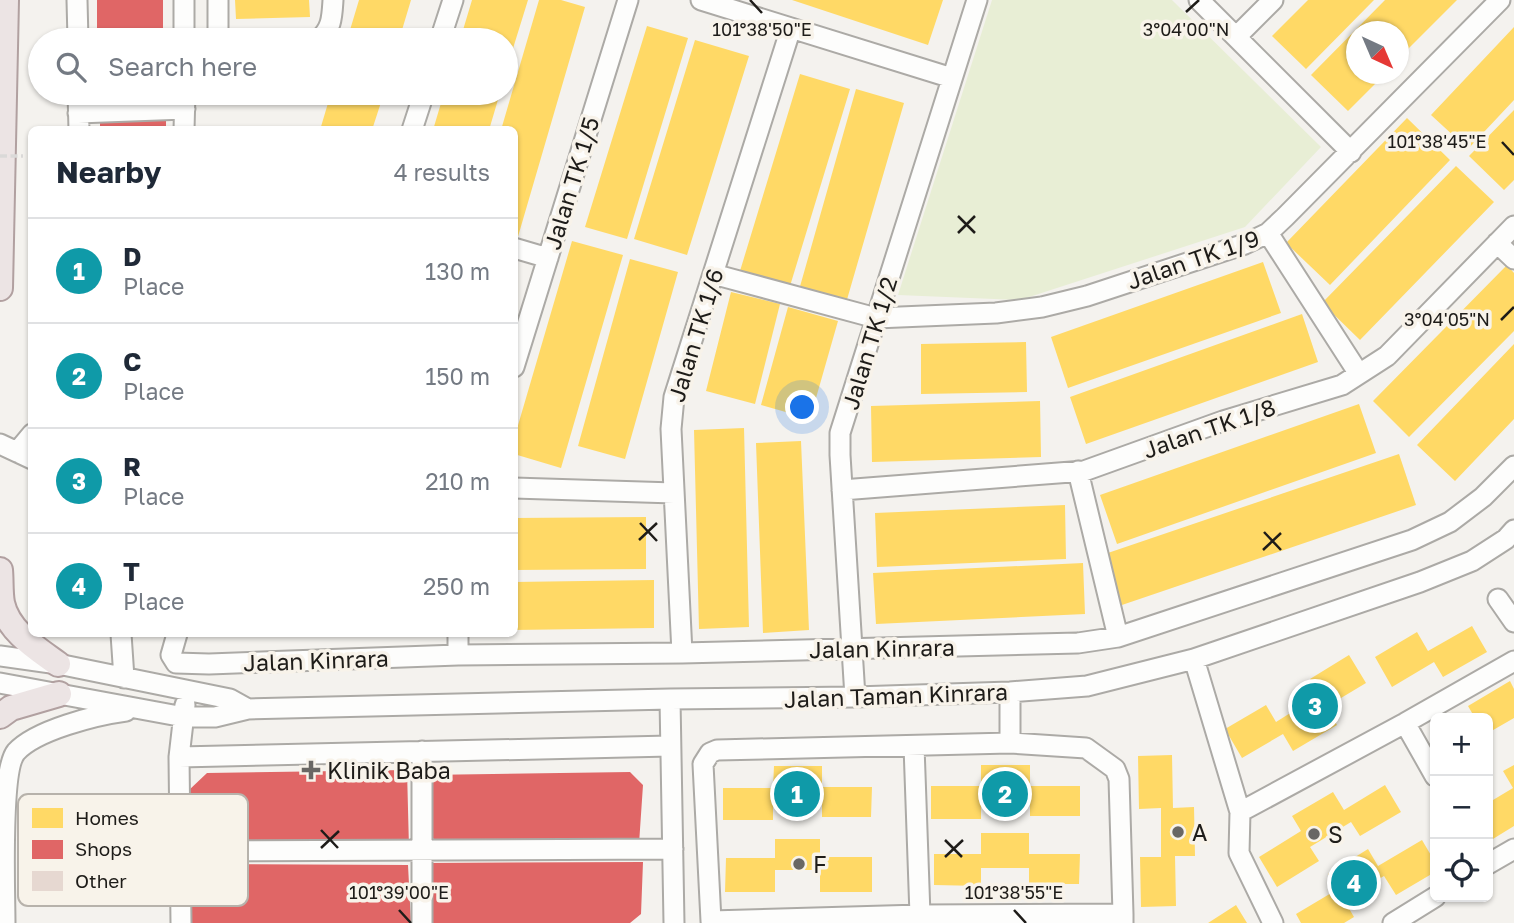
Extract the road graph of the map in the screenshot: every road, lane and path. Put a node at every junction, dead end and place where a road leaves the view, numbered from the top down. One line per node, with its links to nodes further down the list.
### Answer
1 (6, 0): 37 (main road)
2 (77, 0): 13 (street)
3 (184, 0): 14 (street)
4 (218, 0): 15 (street)
5 (333, 0): 16 (street)
6 (453, 0): 17 (street)
7 (628, 0): 34 (street, Jalan TK 1/5)
8 (701, 0): 18 (street)
9 (976, 0): 20 (street, Jalan TK 1/2)
10 (1199, 0): 19 (street)
11 (1273, 0): 19 (street)
12 (1500, 0): 27 (street, Jalan TK 1/9)
13 (78, 28)
14 (184, 28)
15 (218, 28)
16 (328, 28)
17 (444, 28)
18 (791, 28): 20 (street); 36 (street, Jalan TK 1/6)
19 (1236, 37): 27 (street)
20 (952, 78): 38 (street, Jalan TK 1/2)
21 (146, 105): 24 (street)
22 (185, 105): 25 (street)
23 (420, 105): 26 (street)
24 (78, 112)
25 (184, 126)
26 (413, 126)
27 (1351, 152): 31 (street, Jalan TK 1/9)
28 (0, 156): 29 (path, bridge)
29 (23, 156)
30 (1514, 226): 32 (street, Jalan TK 1/8)
31 (1269, 233): 38 (street, Jalan TK 1/9); 40 (street)
32 (1497, 243): 35 (street); 40 (street, Jalan TK 1/8)
33 (518, 249): 34 (street)
34 (548, 258): 39 (street, Jalan TK 1/5)
35 (1514, 259)
36 (713, 274): 38 (street, Jalan TK 1/9); 45 (street, Jalan TK 1/6)
37 (0, 288)
38 (876, 318): 44 (street, Jalan TK 1/2)
39 (518, 354)
40 (1359, 374): 42 (street, Jalan TK 1/8)
41 (1514, 466): 53 (street, Jalan Kinrara)
42 (1078, 471): 44 (street, Jalan TK 1/8); 53 (street)
43 (518, 488): 45 (street)
44 (842, 490): 54 (street, Jalan TK 1/2)
45 (674, 493): 55 (street, Jalan TK 1/6)
46 (1514, 530): 58 (street, Jalan Taman Kinrara)
47 (0, 569): 60 (main road)
48 (1498, 599): 49 (street)
49 (1514, 622)
50 (121, 637): 61 (street)
51 (176, 637): 56 (street, Jalan Kinrara)
52 (458, 637): 56 (street)
53 (1118, 637): 54 (street, Jalan Kinrara)
54 (852, 648): 55 (street, Jalan Kinrara); 66 (street, Jalan TK 1/2)
55 (682, 653): 56 (street, Jalan Kinrara)
56 (458, 655)
57 (0, 656): 60 (street, Jalan Taman Kinrara)
58 (1194, 659): 64 (street, Jalan Taman Kinrara); 80 (street)
59 (1514, 661): 72 (street)
60 (58, 664): 61 (street, Jalan Taman Kinrara)
61 (124, 678): 63 (street, Jalan Taman Kinrara)
62 (0, 683): 65 (street, Jalan Taman Kinrara)
63 (187, 690): 69 (street, Jalan Taman Kinrara); 71 (street)
64 (1010, 692): 66 (street, Jalan Taman Kinrara); 73 (street)
65 (59, 694): 68 (street, Jalan Taman Kinrara); 70 (main road)
66 (855, 697): 67 (street, Jalan Taman Kinrara)
67 (670, 699): 69 (street, Jalan Taman Kinrara); 74 (street)
68 (140, 709): 71 (street, Jalan Taman Kinrara); 89 (street)
69 (248, 709): 71 (street, Jalan Taman Kinrara)
70 (0, 716)
71 (184, 717): 77 (street)
72 (1405, 723): 78 (street); 80 (street)
73 (1010, 743): 75 (street); 88 (street)
74 (670, 746): 76 (street); 81 (street)
75 (914, 746): 87 (street); 87 (street)
76 (422, 751): 77 (street); 83 (street)
77 (179, 757): 79 (street)
78 (1430, 767)
79 (179, 794)
80 (1240, 812): 92 (street)
81 (673, 849): 83 (street); 91 (street)
82 (1514, 849): 85 (street)
83 (422, 850): 84 (street); 90 (street)
84 (248, 851)
85 (1493, 861)
86 (1430, 900): 93 (street)
87 (920, 915): 88 (street)
88 (1123, 919)
89 (5, 923)
90 (422, 923)
91 (674, 923)
92 (1273, 923)
93 (1393, 923)

